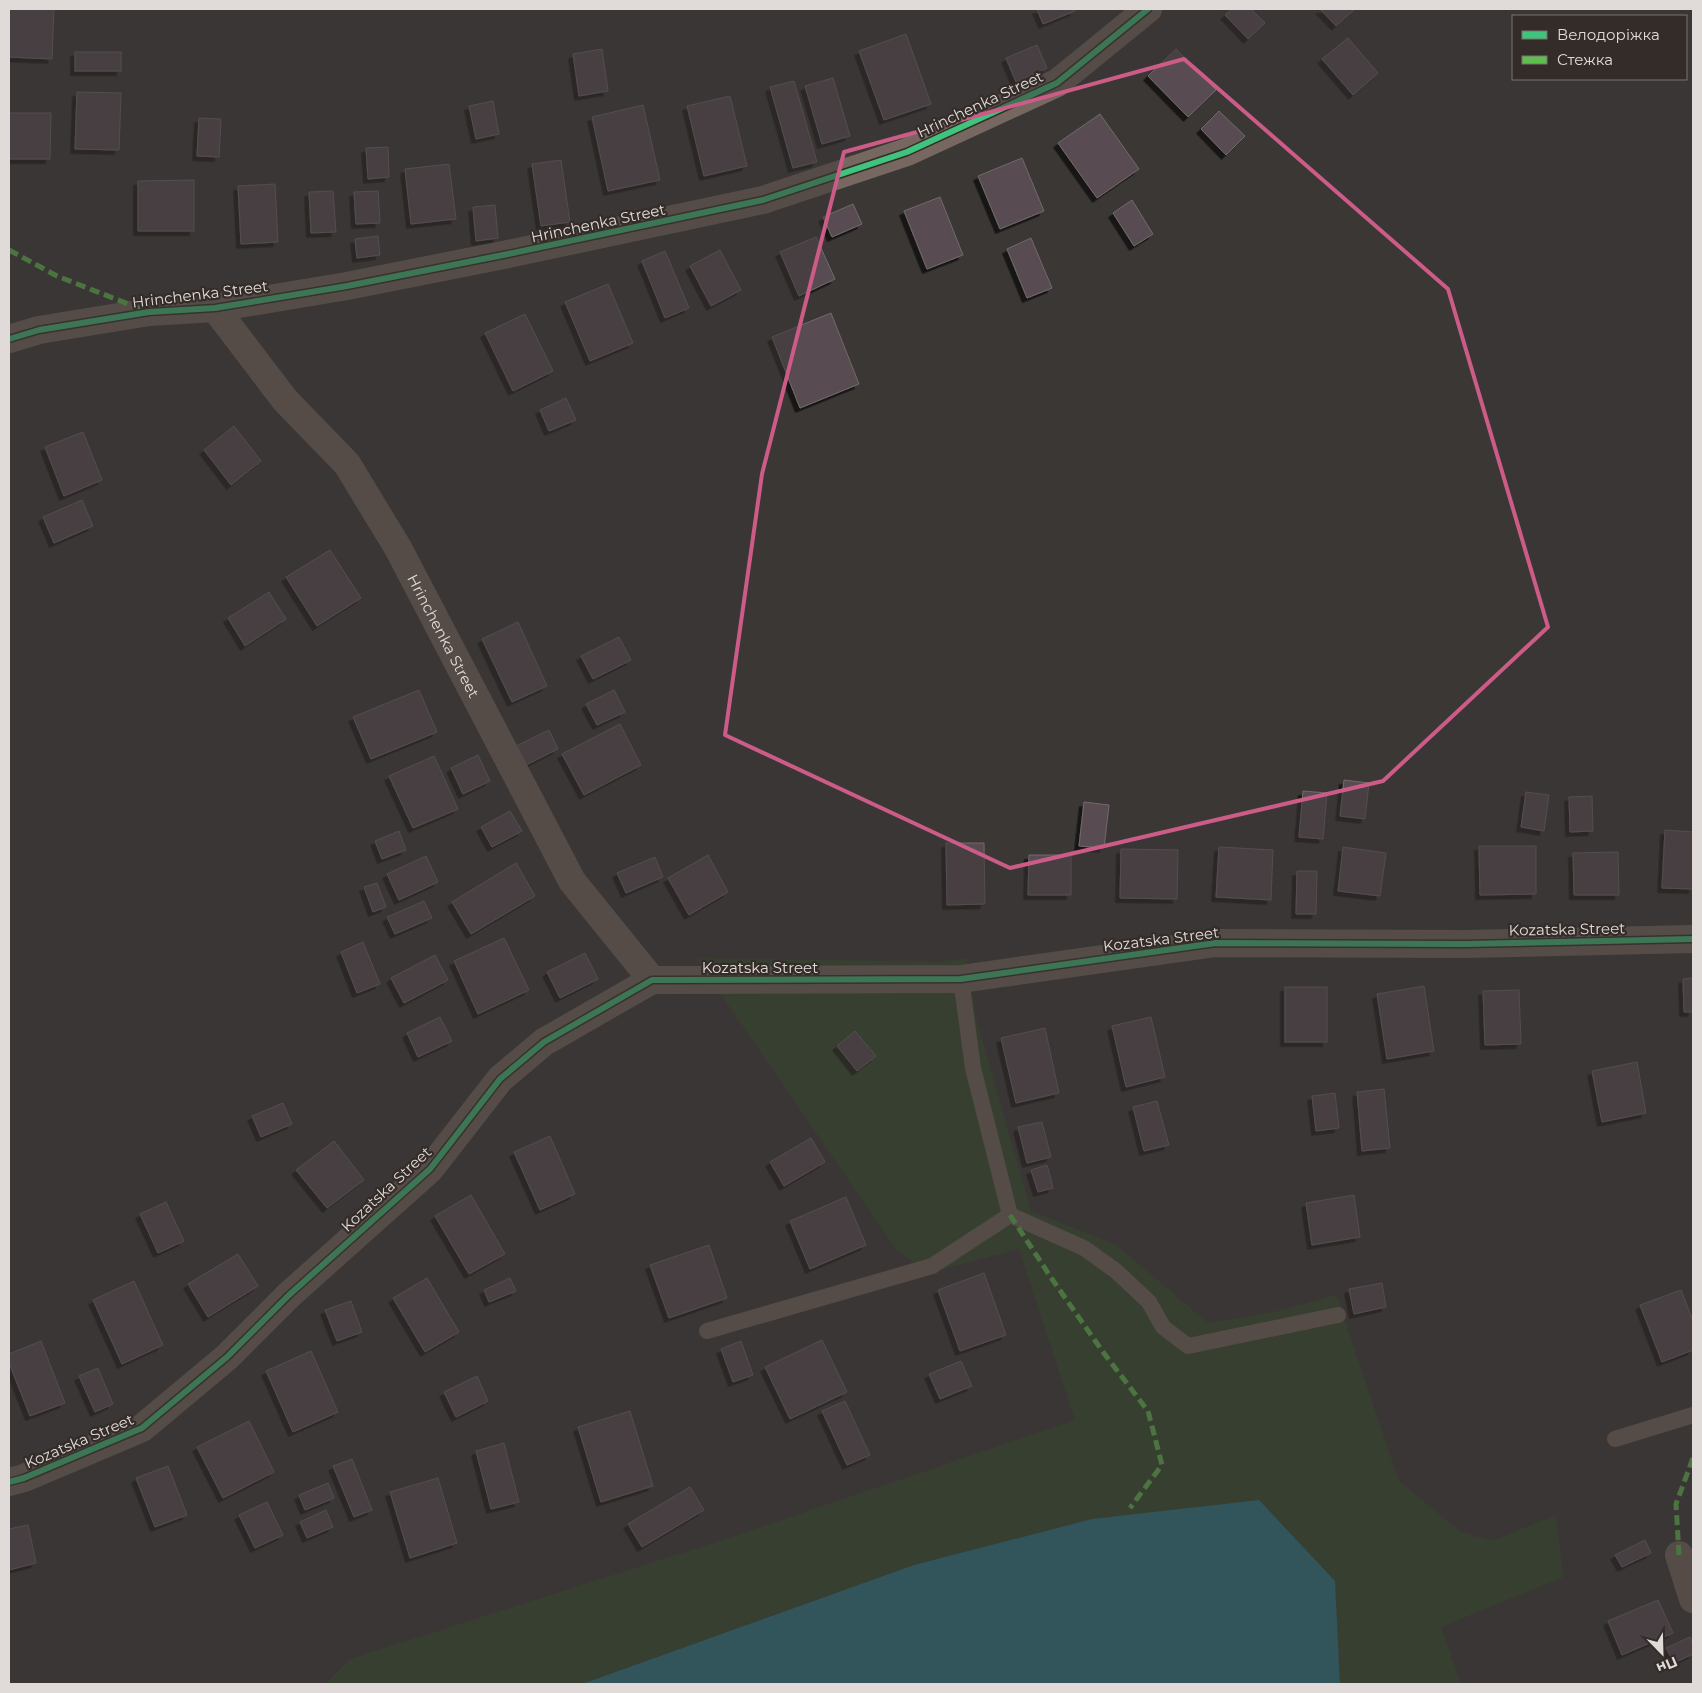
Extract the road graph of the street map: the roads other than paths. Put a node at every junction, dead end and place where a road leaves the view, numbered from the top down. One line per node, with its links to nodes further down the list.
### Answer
1 (1148, 9): 2 (street, Hrinchenka Street)
2 (215, 308): 3 (street, Hrinchenka Street); 6 (street, Hrinchenka Street)
3 (9, 339)
4 (1693, 939): 5 (street, Kozatska Street)
5 (961, 979): 6 (street, Kozatska Street); 7 (lane)
6 (652, 980): 12 (street, Kozatska Street)
7 (1010, 1216): 8 (lane); 9 (lane)
8 (1338, 1315)
9 (707, 1331)
10 (1693, 1415): 11 (lane)
11 (1615, 1438)
12 (9, 1482)
13 (1679, 1555): 14 (street)
14 (1693, 1599)

